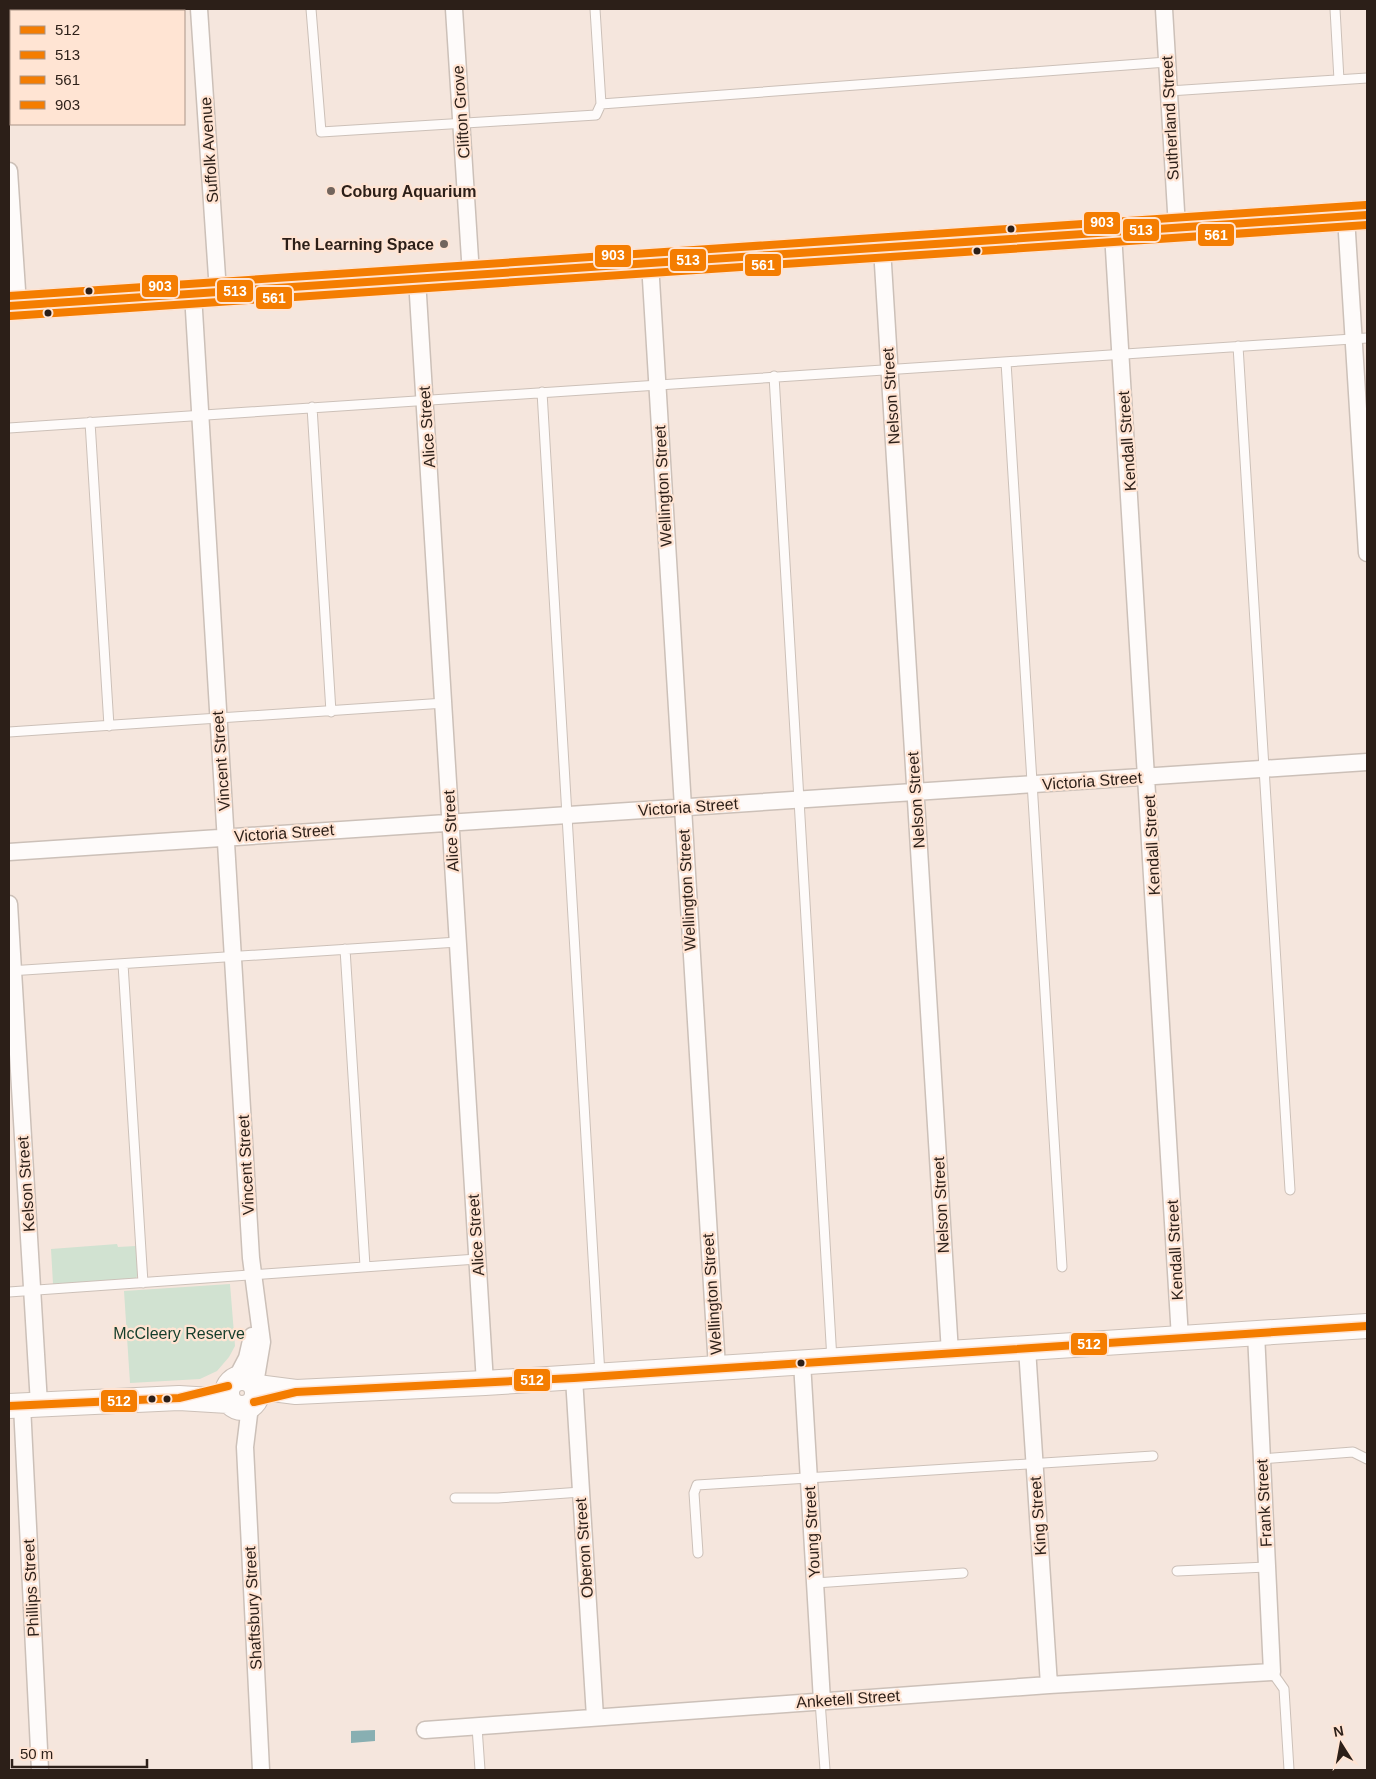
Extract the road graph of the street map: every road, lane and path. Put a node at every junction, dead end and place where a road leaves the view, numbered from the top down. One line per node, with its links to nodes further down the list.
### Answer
1 (199, 9): 21 (street, Suffolk Avenue)
2 (311, 9): 12 (lane)
3 (454, 9): 12 (street, Clifton Grove)
4 (595, 9): 11 (lane)
5 (1164, 9): 7 (street, Sutherland Street)
6 (1335, 9): 9 (lane)
7 (1167, 62): 10 (street, Sutherland Street); 11 (lane)
8 (1367, 78): 9 (lane)
9 (1339, 80): 10 (lane)
10 (1169, 91): 15 (street, Sutherland Street)
11 (601, 104): 12 (lane)
12 (462, 122): 19 (street, Clifton Grove)
13 (9, 171): 22 (street)
14 (1357, 216): 15 (highway); 23 (street)
15 (1177, 228): 16 (highway)
16 (1113, 233): 17 (highway); 25 (street, Kendall Street)
17 (882, 248): 18 (highway); 27 (street, Nelson Street)
18 (650, 263): 19 (highway); 29 (street, Wellington Street)
19 (472, 276): 20 (highway)
20 (417, 279): 21 (highway); 31 (street, Alice Street)
21 (206, 293): 22 (highway); 33 (street, Vincent Street)
22 (14, 306)
23 (1361, 338): 24 (lane); 36 (street)
24 (1238, 346): 25 (lane); 43 (lane)
25 (1121, 354): 26 (lane); 44 (street, Kendall Street)
26 (1006, 362): 27 (lane); 45 (lane)
27 (890, 369): 28 (lane); 46 (street, Nelson Street)
28 (774, 376): 29 (lane); 47 (lane)
29 (657, 384): 30 (lane); 48 (street, Wellington Street)
30 (542, 392): 31 (lane); 49 (lane)
31 (425, 400): 32 (lane); 37 (street, Alice Street)
32 (312, 407): 33 (lane); 38 (lane)
33 (200, 415): 34 (lane); 39 (street, Vincent Street)
34 (90, 422): 35 (lane); 40 (lane)
35 (9, 428)
36 (1367, 553)
37 (445, 704): 38 (lane); 50 (street, Alice Street)
38 (331, 712): 39 (lane)
39 (219, 718): 40 (lane); 51 (street, Vincent Street)
40 (109, 726): 41 (lane)
41 (9, 732)
42 (1367, 762): 43 (street, Victoria Street)
43 (1264, 769): 44 (street, Victoria Street); 59 (lane)
44 (1148, 777): 45 (street, Victoria Street); 69 (street, Kendall Street)
45 (1032, 785): 46 (street, Victoria Street); 62 (lane)
46 (916, 792): 47 (street, Victoria Street); 71 (street, Nelson Street)
47 (799, 800): 48 (street, Victoria Street); 72 (lane)
48 (682, 808): 49 (street, Victoria Street); 74 (street, Wellington Street)
49 (567, 816): 50 (street, Victoria Street); 75 (lane)
50 (450, 822): 51 (street, Victoria Street); 54 (street, Alice Street)
51 (226, 838): 52 (street, Victoria Street); 56 (street, Vincent Street)
52 (9, 852)
53 (9, 904): 58 (street, Kelson Street)
54 (458, 942): 55 (lane); 60 (street, Alice Street)
55 (345, 949): 56 (lane); 61 (lane)
56 (233, 957): 57 (lane); 63 (street, Vincent Street)
57 (123, 964): 58 (lane); 64 (lane)
58 (11, 971): 65 (street, Kelson Street)
59 (1290, 1190)
60 (477, 1259): 61 (lane); 77 (street, Alice Street)
61 (365, 1266): 63 (lane)
62 (1062, 1267)
63 (253, 1282): 64 (lane); 78 (street, Vincent Street)
64 (143, 1283): 65 (lane)
65 (33, 1289): 66 (lane); 79 (street, Kelson Street)
66 (9, 1292)
67 (1367, 1326): 68 (street)
68 (1256, 1333): 69 (street); 81 (street, Frank Street)
69 (1180, 1338): 70 (street)
70 (1027, 1348): 71 (street); 83 (street, King Street)
71 (950, 1353): 72 (street)
72 (832, 1360): 73 (street)
73 (802, 1362): 74 (street); 85 (street, Young Street)
74 (716, 1368): 75 (street)
75 (600, 1376): 76 (street)
76 (574, 1378): 77 (street); 87 (street, Oberon Street)
77 (486, 1383): 78 (street)
78 (243, 1394): 79 (street); 101 (street, Shaftsbury Street)
79 (23, 1405): 100 (street, Phillips Street)
80 (1154, 1456): 83 (lane)
81 (1261, 1459): 82 (lane); 90 (street, Frank Street)
82 (1367, 1459)
83 (1035, 1464): 84 (lane); 95 (street, King Street)
84 (921, 1470): 85 (lane); 86 (lane)
85 (810, 1478): 89 (lane); 93 (street, Young Street)
86 (922, 1481)
87 (580, 1492): 88 (lane); 97 (street, Oberon Street)
88 (455, 1498)
89 (698, 1553)
90 (1267, 1567): 91 (lane); 94 (street, Frank Street)
91 (1178, 1571)
92 (963, 1573): 93 (lane)
93 (815, 1583): 96 (street, Young Street)
94 (1272, 1672): 95 (street, Anketell Street); 104 (lane)
95 (1049, 1685): 96 (street, Anketell Street)
96 (821, 1701): 97 (street, Anketell Street); 103 (lane)
97 (595, 1717): 98 (street, Anketell Street)
98 (478, 1727): 99 (street, Anketell Street); 102 (lane)
99 (425, 1730)
100 (40, 1770)
101 (261, 1770)
102 (480, 1770)
103 (825, 1770)
104 (1289, 1770)

